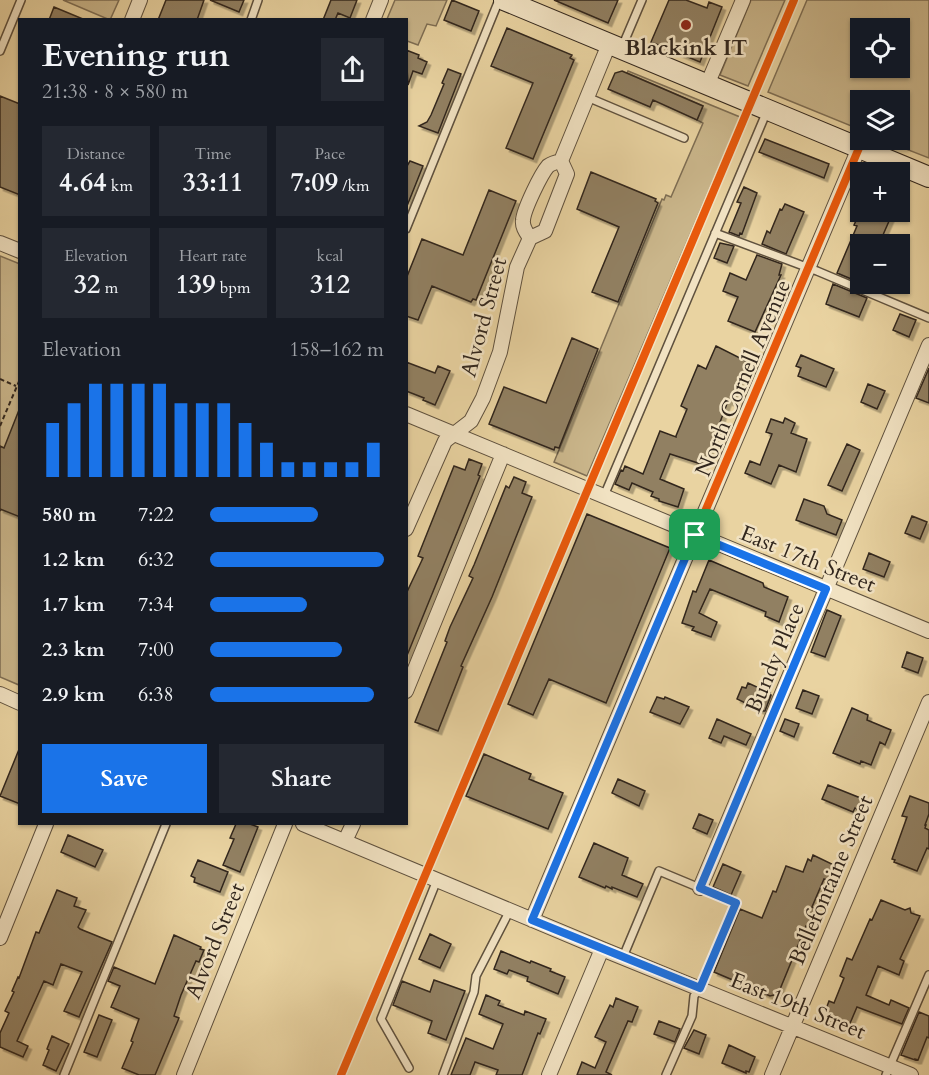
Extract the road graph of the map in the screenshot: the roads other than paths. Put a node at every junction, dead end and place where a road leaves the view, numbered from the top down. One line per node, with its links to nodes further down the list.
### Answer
1 (21, 0): 13 (lane)
2 (140, 0): 9 (street)
3 (258, 0): 10 (lane)
4 (381, 0): 11 (street)
5 (499, 0): 23 (lane)
6 (504, 0): 12 (main road)
7 (642, 0): 12 (lane)
8 (743, 0): 14 (street)
9 (133, 18)
10 (252, 18)
11 (374, 18)
12 (615, 46): 14 (main road); 15 (street, Alvord Street)
13 (0, 51)
14 (707, 85): 16 (main road)
15 (587, 97): 17 (lane); 21 (street, Alvord Street)
16 (767, 110): 18 (main road); 24 (lane)
17 (684, 138)
18 (850, 144)
19 (858, 150): 28 (street, North Cornell Avenue)
20 (864, 150): 22 (main road)
21 (561, 160): 25 (street, Alvord Street); 25 (street, Alvord Street)
22 (929, 177)
23 (408, 224)
24 (715, 233): 28 (lane); 34 (lane)
25 (530, 238): 32 (street, Alvord Street)
26 (0, 243): 27 (street)
27 (18, 250)
28 (809, 267): 29 (lane); 36 (street, North Cornell Avenue)
29 (929, 318)
30 (929, 345): 37 (street, Bundy Place)
31 (408, 415): 32 (street, East 17th Street)
32 (453, 433): 33 (street, East 17th Street); 35 (street, Alvord Street)
33 (503, 454): 34 (street, East 17th Street); 39 (street)
34 (604, 496): 36 (street, East 17th Street)
35 (408, 524)
36 (695, 535): 37 (street, East 17th Street); 52 (street, North Cornell Avenue)
37 (826, 589): 38 (street, East 17th Street); 50 (street, Bundy Place)
38 (929, 631)
39 (408, 686)
40 (0, 694): 41 (street)
41 (18, 702)
42 (929, 702): 58 (street, Bellefontaine Street)
43 (46, 825): 53 (street)
44 (166, 825): 61 (lane)
45 (285, 825): 62 (street, Alvord Street)
46 (305, 825): 48 (street, East 19th Street)
47 (352, 825): 48 (street)
48 (345, 841): 49 (street, East 19th Street)
49 (437, 880): 51 (street, East 19th Street); 59 (lane)
50 (700, 888): 55 (lane); 57 (lane)
51 (510, 910): 52 (street, East 19th Street); 63 (lane)
52 (532, 920): 54 (street, East 19th Street)
53 (0, 938)
54 (602, 949): 55 (street, East 19th Street); 64 (street)
55 (623, 957): 57 (street, East 19th Street)
56 (929, 975): 60 (lane)
57 (700, 988): 58 (street, East 19th Street); 65 (lane)
58 (792, 1026): 60 (street, East 19th Street); 66 (street, Bellefontaine Street)
59 (409, 1068)
60 (888, 1071): 67 (street, East 19th Street)
61 (64, 1075)
62 (184, 1075)
63 (443, 1075)
64 (549, 1075)
65 (666, 1075)
66 (772, 1075)
67 (911, 1075)

